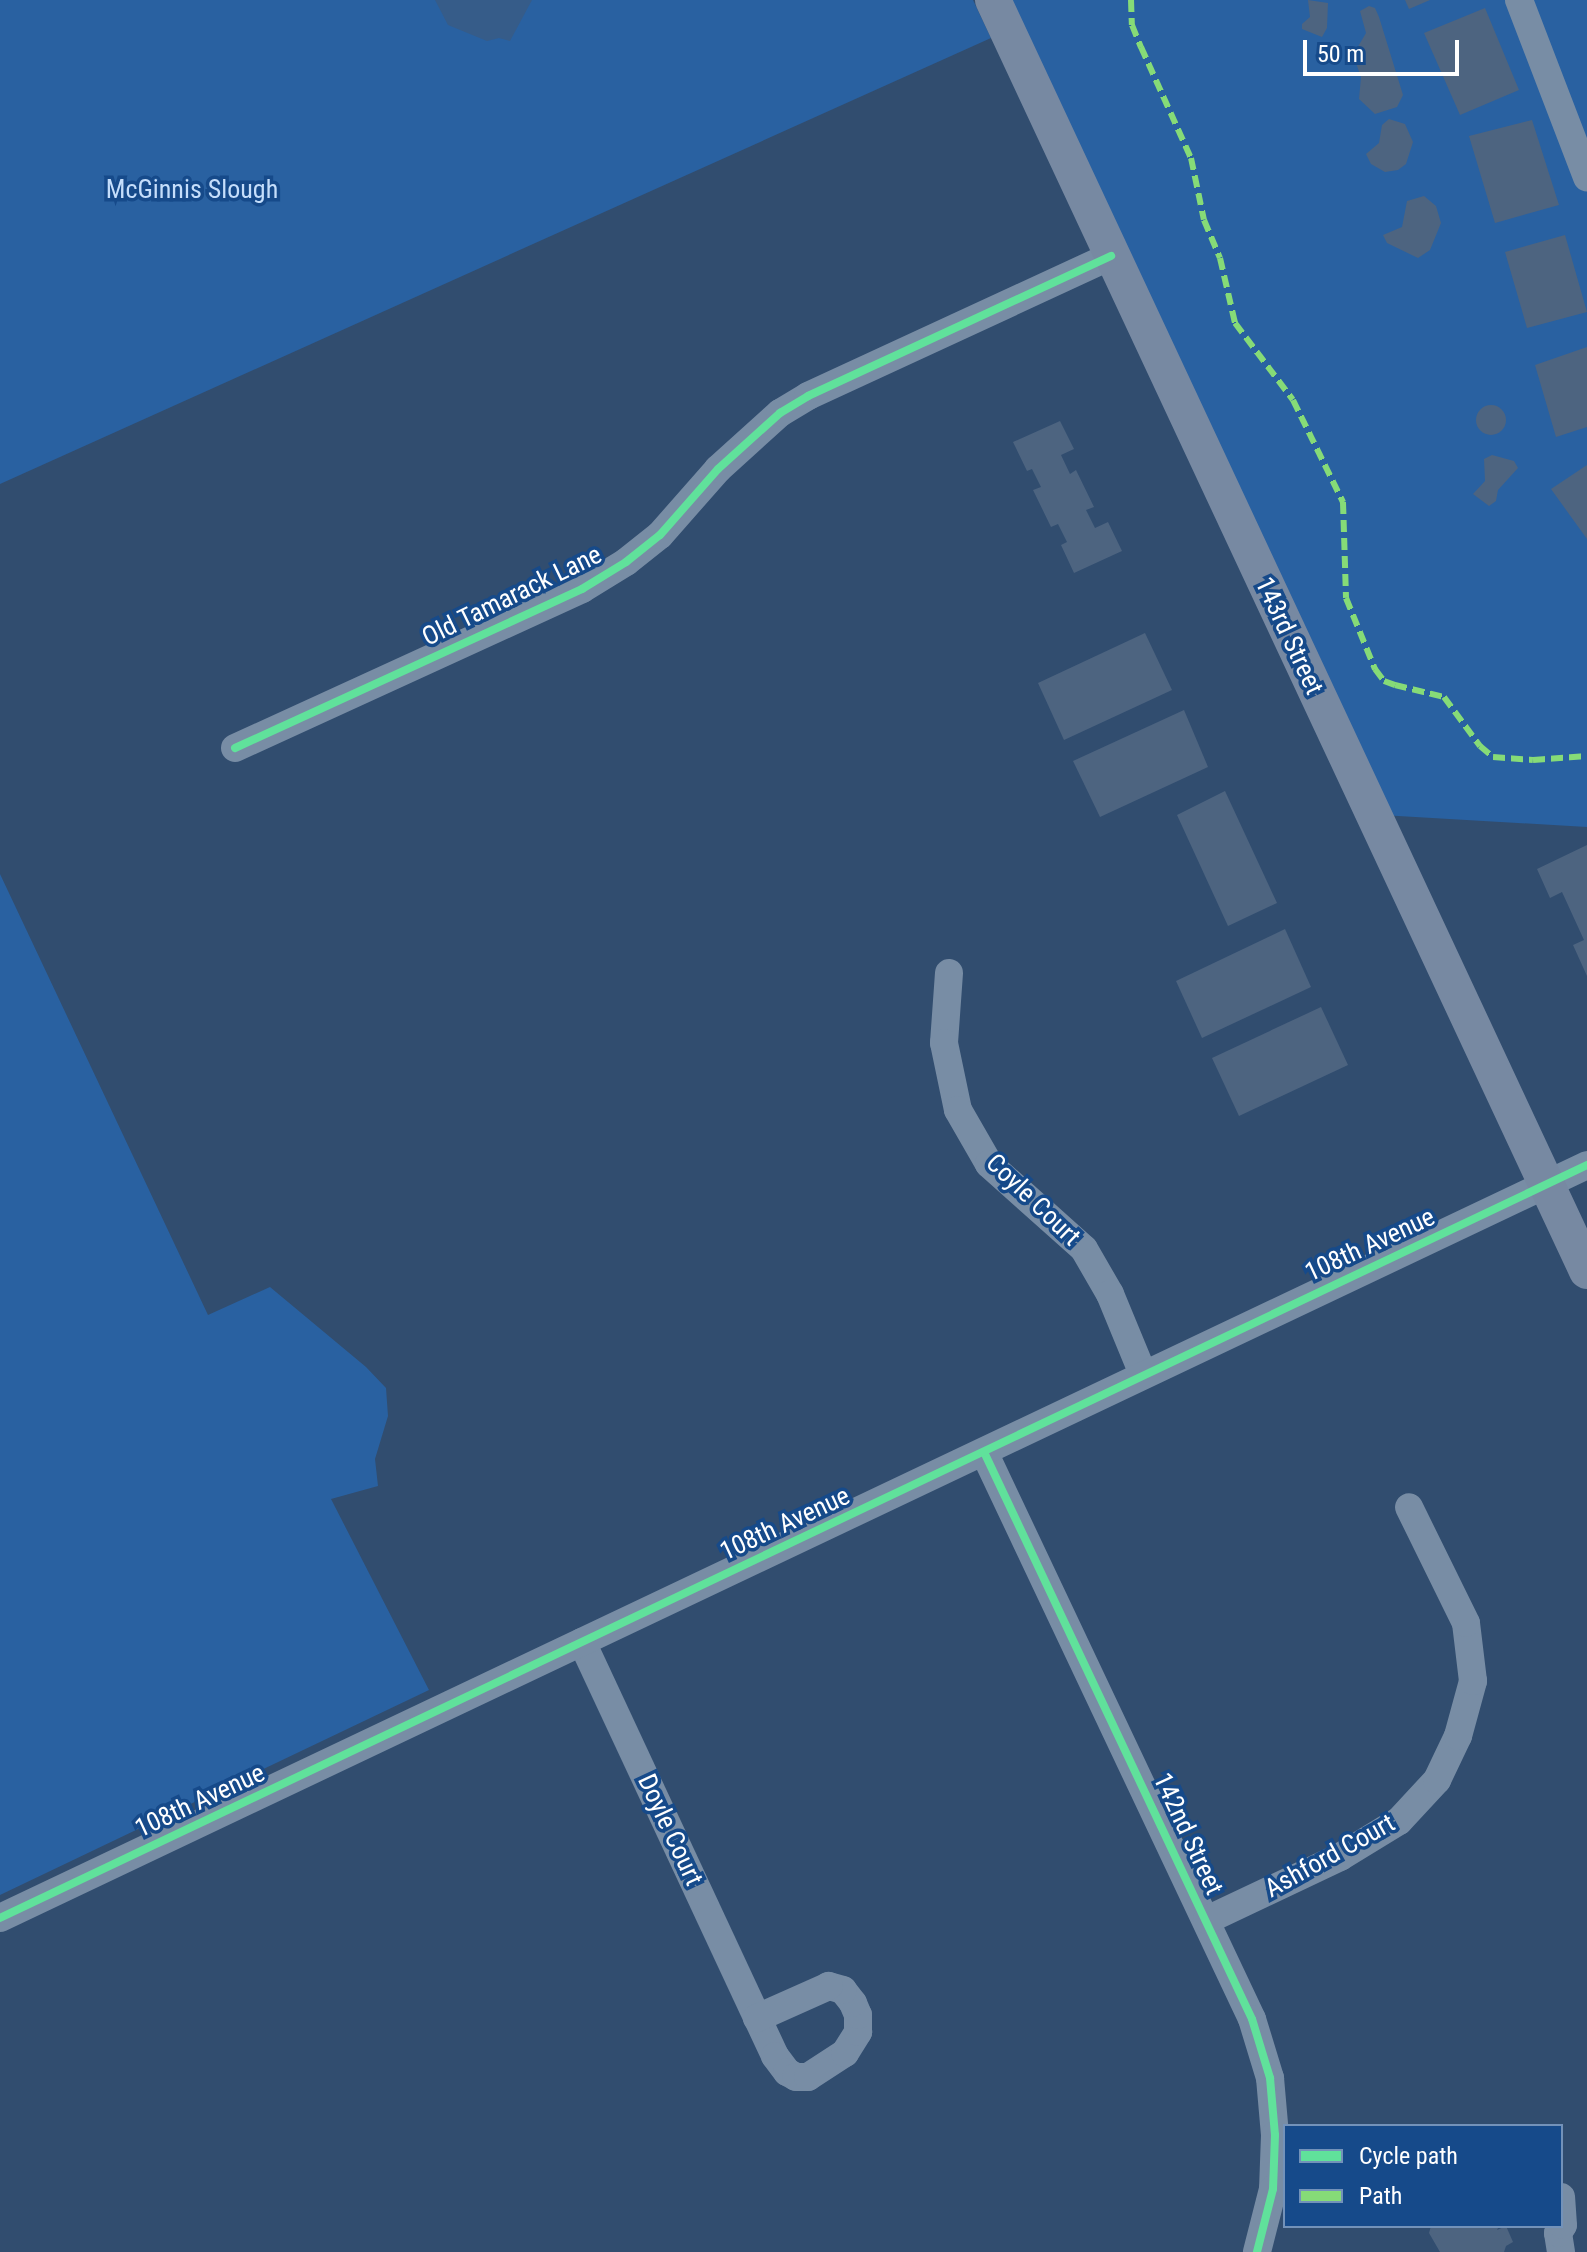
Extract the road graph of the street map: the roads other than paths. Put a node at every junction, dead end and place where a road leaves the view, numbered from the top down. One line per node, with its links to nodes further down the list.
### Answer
1 (993, 0): 4 (main road, 143rd Street)
2 (1519, 0): 3 (street)
3 (1587, 177)
4 (1111, 256): 5 (street, Old Tamarack Lane); 8 (main road, 143rd Street)
5 (235, 748)
6 (949, 973): 10 (street, Coyle Court)
7 (1587, 1165): 8 (street, 108th Avenue)
8 (1547, 1185): 9 (main road, 143rd Street); 10 (street, 108th Avenue)
9 (1587, 1271)
10 (1143, 1374): 11 (street, 108th Avenue)
11 (984, 1452): 13 (street, 108th Avenue); 15 (street, 142nd Street)
12 (1409, 1507): 15 (street, Ashford Court)
13 (582, 1642): 14 (street, 108th Avenue); 16 (street, Doyle Court)
14 (0, 1918)
15 (1207, 1920): 17 (street, 142nd Street)
16 (757, 2018)
17 (1257, 2252)

